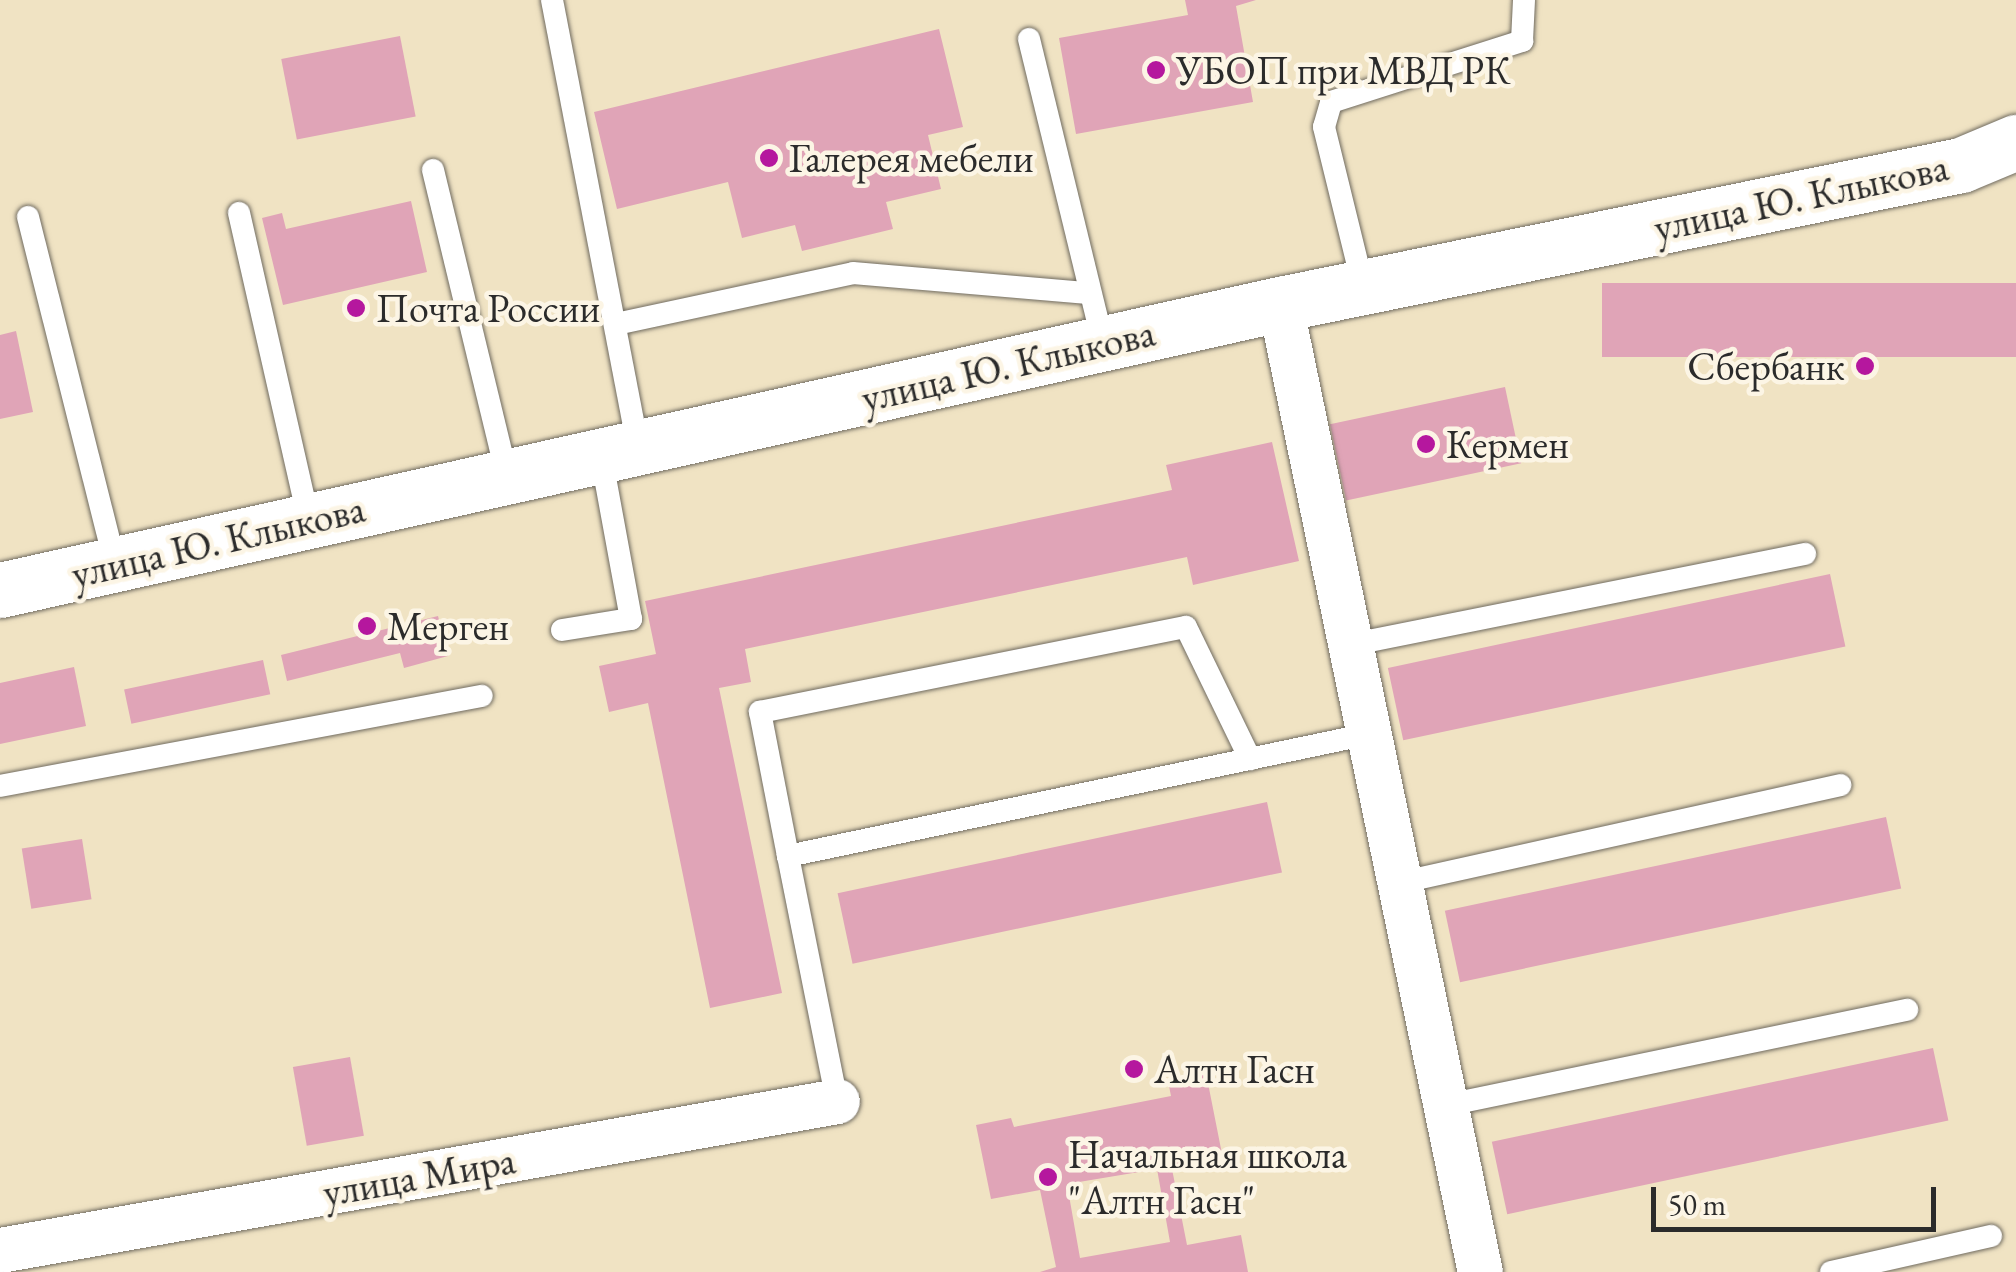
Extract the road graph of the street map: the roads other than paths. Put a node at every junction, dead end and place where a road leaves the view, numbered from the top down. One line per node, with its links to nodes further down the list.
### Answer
1 (552, 0): 13 (lane)
2 (1524, 0): 10 (lane)
3 (1029, 40): 12 (lane)
4 (2016, 142): 5 (main road, улица Ю. Клыкова)
5 (1960, 165): 6 (main road); 10 (main road, улица Ю. Клыкова)
6 (2016, 168)
7 (434, 170): 15 (lane)
8 (239, 214): 16 (lane)
9 (28, 216): 18 (lane)
10 (1363, 286): 11 (main road, улица Ю. Клыкова)
11 (1280, 304): 12 (main road, улица Ю. Клыкова); 21 (street)
12 (1096, 318): 13 (lane); 14 (main road, улица Ю. Клыкова)
13 (616, 324): 14 (lane)
14 (620, 452): 15 (main road, улица Ю. Клыкова); 20 (lane)
15 (507, 477): 16 (main road, улица Ю. Клыкова)
16 (309, 521): 18 (main road, улица Ю. Клыкова)
17 (1805, 554): 21 (lane)
18 (114, 564): 19 (main road, улица Ю. Клыкова)
19 (0, 590)
20 (562, 630)
21 (1354, 644): 23 (street)
22 (482, 696): 26 (lane)
23 (1374, 732): 24 (lane); 28 (street)
24 (1250, 759): 27 (lane); 27 (lane)
25 (1840, 785): 28 (lane)
26 (0, 786)
27 (788, 856): 30 (lane)
28 (1403, 882): 31 (street)
29 (1907, 1010): 31 (lane)
30 (837, 1101): 33 (street, улица Мира)
31 (1447, 1105): 34 (street)
32 (1991, 1236): 35 (lane)
33 (0, 1250)
34 (1480, 1272)
35 (1832, 1272)

